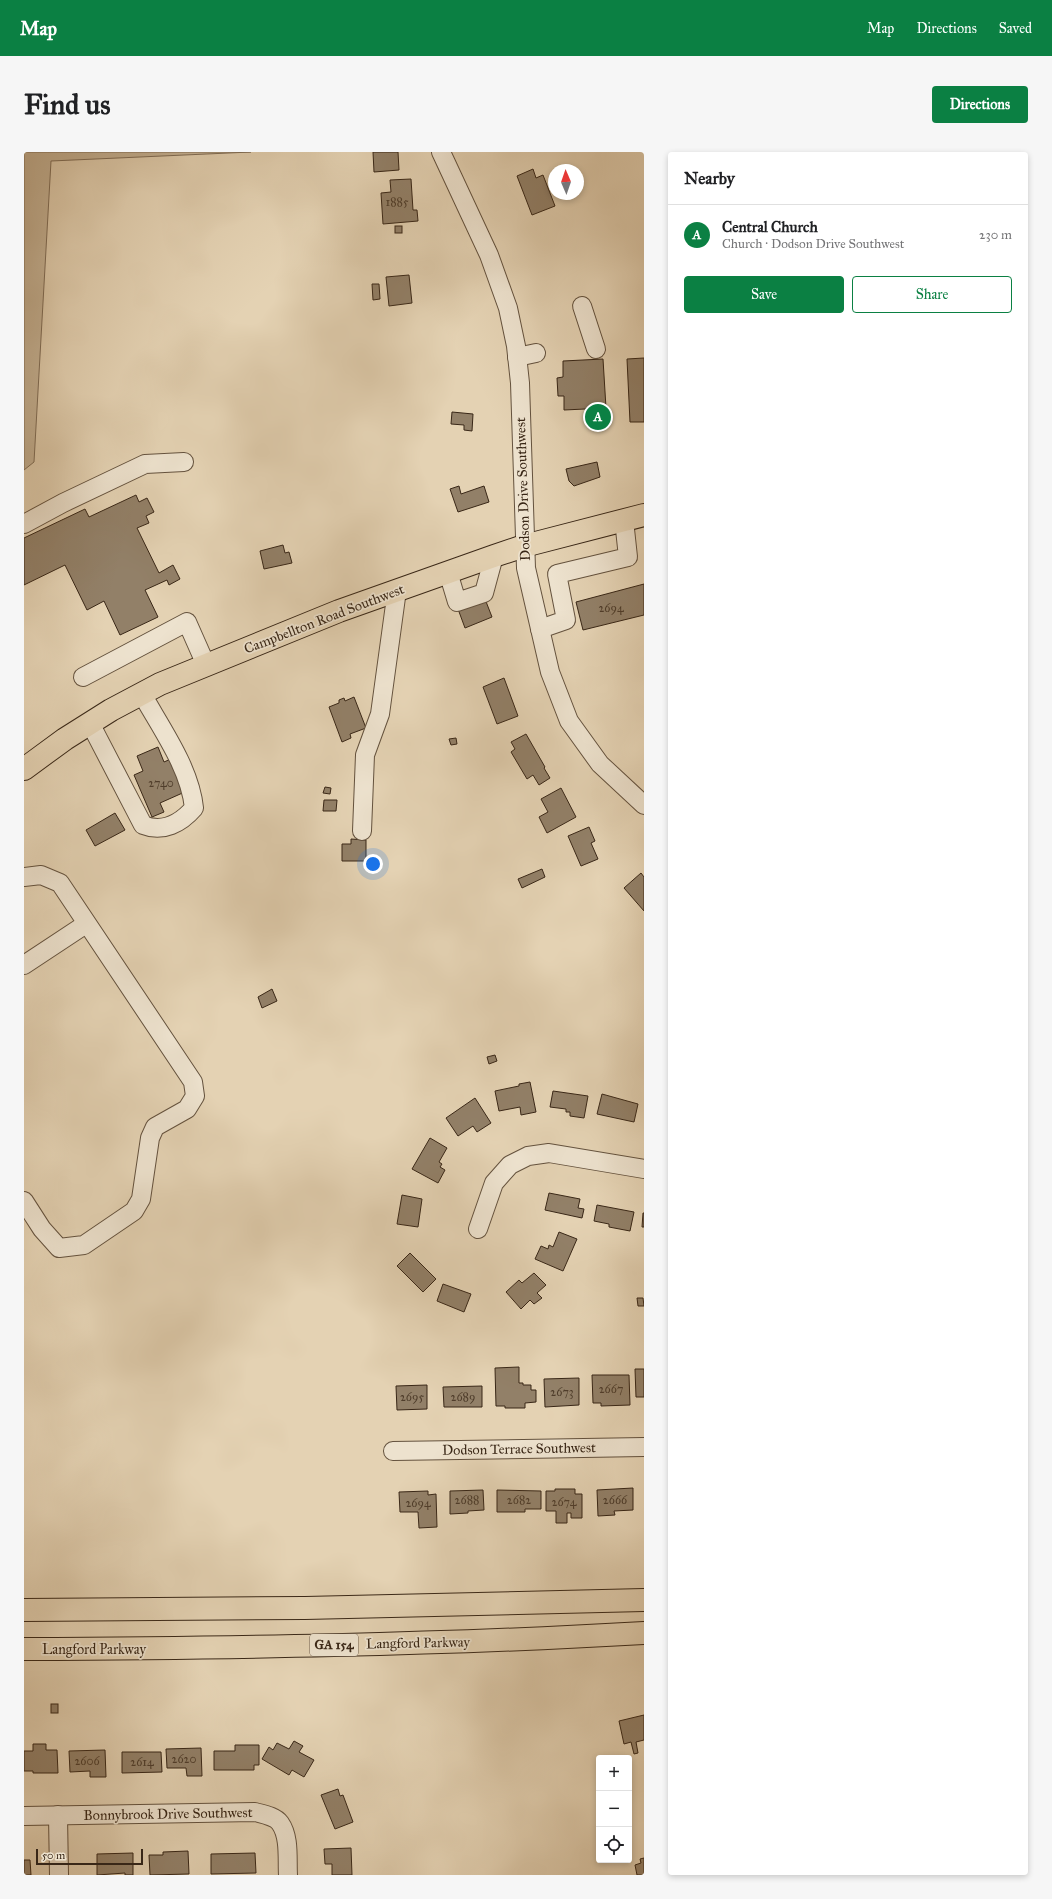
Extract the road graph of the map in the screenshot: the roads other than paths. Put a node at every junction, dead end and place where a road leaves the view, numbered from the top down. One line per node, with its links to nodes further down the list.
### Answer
1 (441, 152): 5 (street, Dodson Drive Southwest)
2 (582, 306): 3 (street)
3 (596, 349)
4 (536, 353): 5 (street)
5 (517, 357): 9 (street, Dodson Drive Southwest)
6 (184, 462): 8 (street)
7 (634, 517): 9 (main road, Campbellton Road Southwest); 13 (street)
8 (24, 524)
9 (524, 546): 10 (main road, Campbellton Road Southwest); 13 (street, Dodson Drive Southwest)
10 (494, 556): 11 (main road, Campbellton Road Southwest); 11 (street)
11 (448, 572): 12 (main road, Campbellton Road Southwest)
12 (397, 590): 14 (main road, Campbellton Road Southwest); 20 (street)
13 (540, 629): 19 (street, Dodson Drive Southwest)
14 (206, 665): 15 (street); 16 (main road, Campbellton Road Southwest)
15 (83, 677)
16 (142, 694): 17 (main road, Campbellton Road Southwest); 17 (street)
17 (90, 723): 18 (main road, Campbellton Road Southwest)
18 (24, 770)
19 (644, 805)
20 (362, 831)
21 (24, 877): 22 (street)
22 (86, 924): 23 (street); 25 (street)
23 (24, 964)
24 (644, 1169): 26 (street)
25 (24, 1201)
26 (478, 1229)
27 (644, 1447): 28 (street, Dodson Terrace Southwest)
28 (393, 1451)
29 (644, 1600): 30 (main road)
30 (24, 1610)
31 (644, 1633): 32 (main road, Langford Parkway / GA 154)
32 (24, 1649)
33 (58, 1815): 34 (street, Bonnybrook Drive Southwest); 35 (street); 36 (street, Bonnybrook Drive Southwest)
34 (24, 1816)
35 (59, 1875)
36 (288, 1875)

